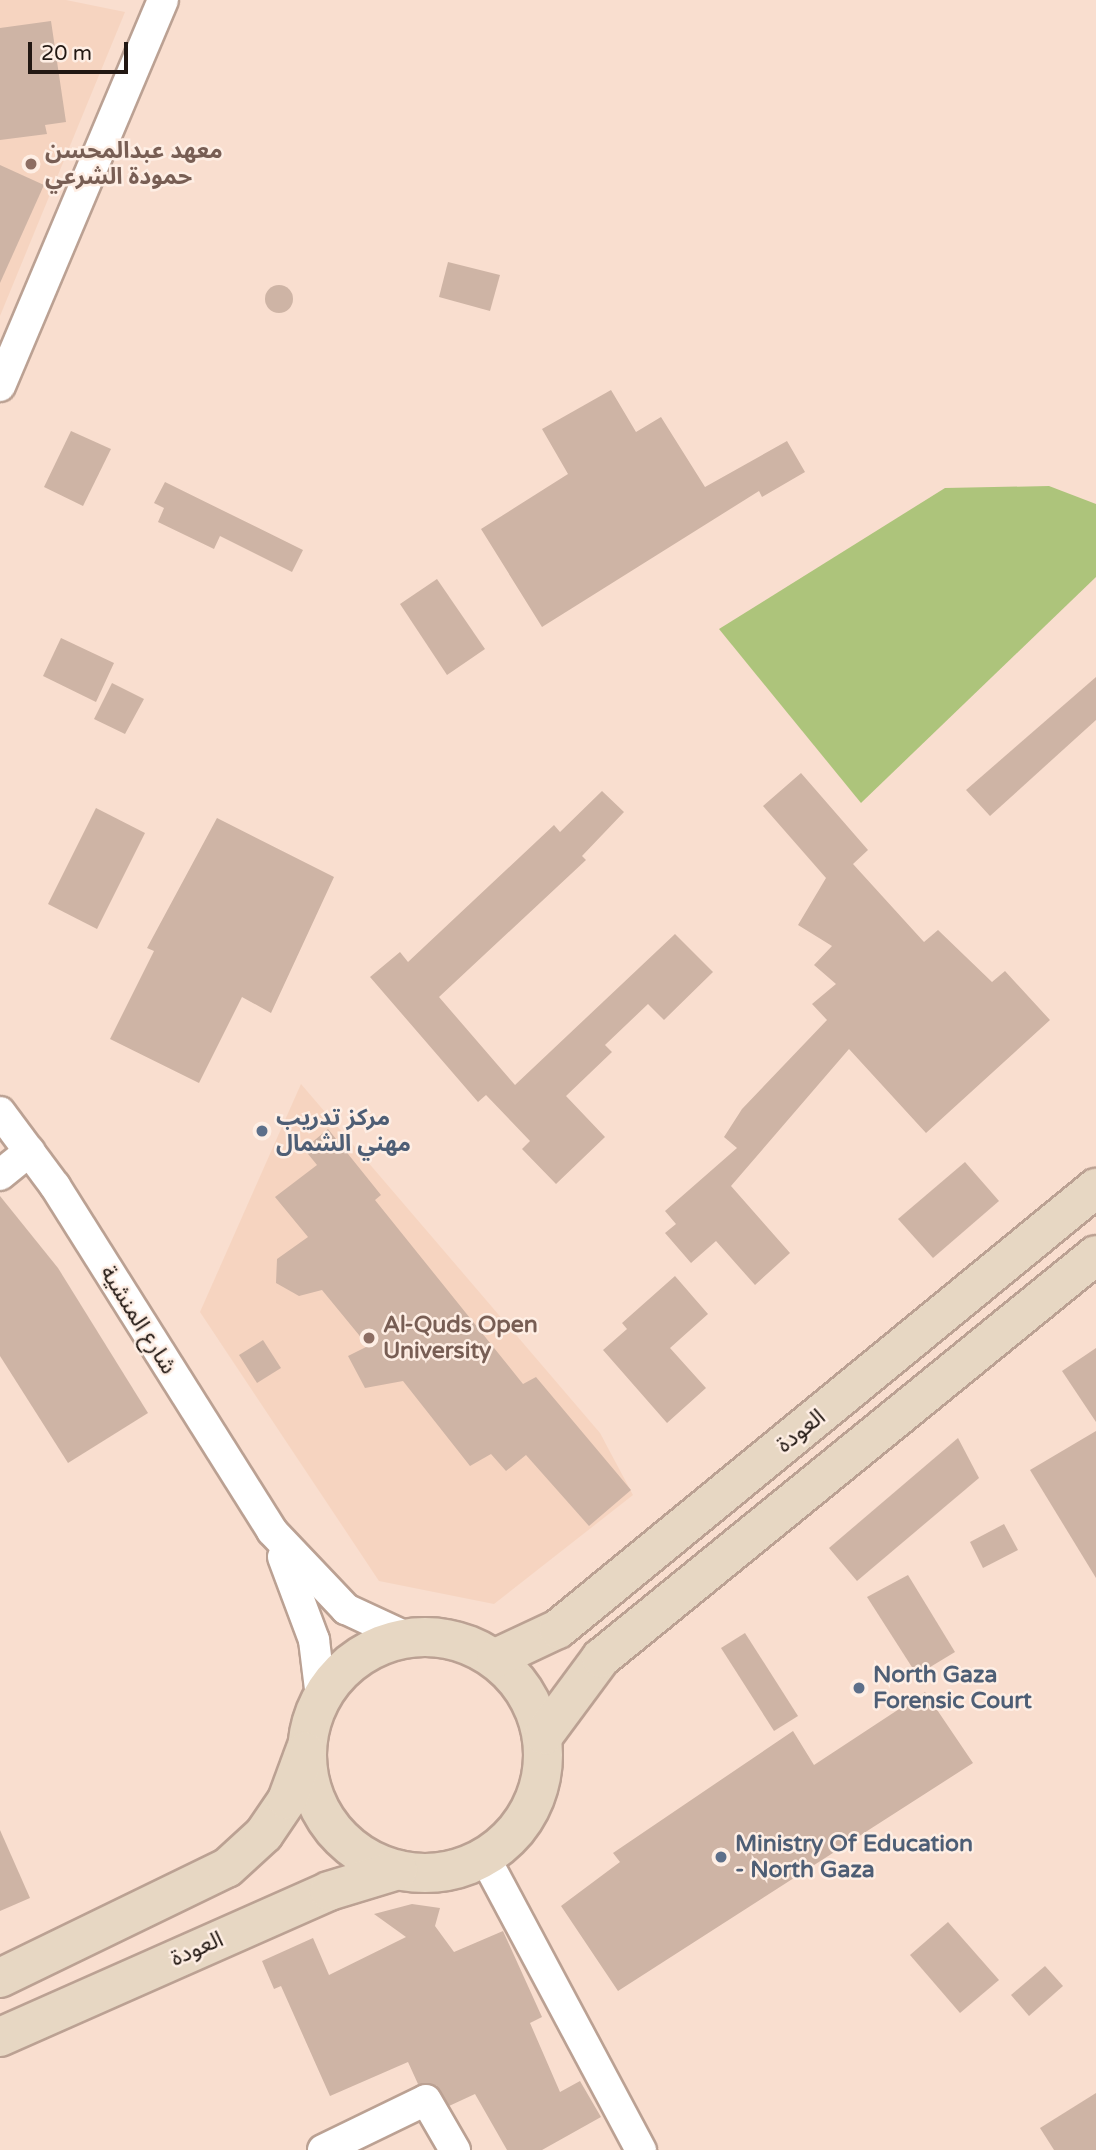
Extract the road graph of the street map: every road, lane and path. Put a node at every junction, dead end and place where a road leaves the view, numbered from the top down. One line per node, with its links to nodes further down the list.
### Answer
1 (163, 0): 2 (street)
2 (0, 386)
3 (0, 1112): 4 (street, شارع المنشية)
4 (30, 1151): 5 (street); 8 (street, شارع المنشية)
5 (0, 1175)
6 (1096, 1188): 10 (main road, العودة)
7 (1096, 1255): 12 (main road)
8 (272, 1531): 9 (street, شارع المنشية); 11 (street, شارع المنشية)
9 (406, 1637): 10 (main road); 11 (main road)
10 (496, 1658): 12 (main road)
11 (321, 1697): 13 (main road)
12 (544, 1735): 14 (main road)
13 (307, 1746): 15 (main road); 16 (main road)
14 (485, 1858): 15 (main road); 20 (street)
15 (398, 1870): 17 (main road, العودة)
16 (0, 1978)
17 (0, 2037)
18 (323, 2150): 19 (street)
19 (455, 2150)
20 (640, 2150)

